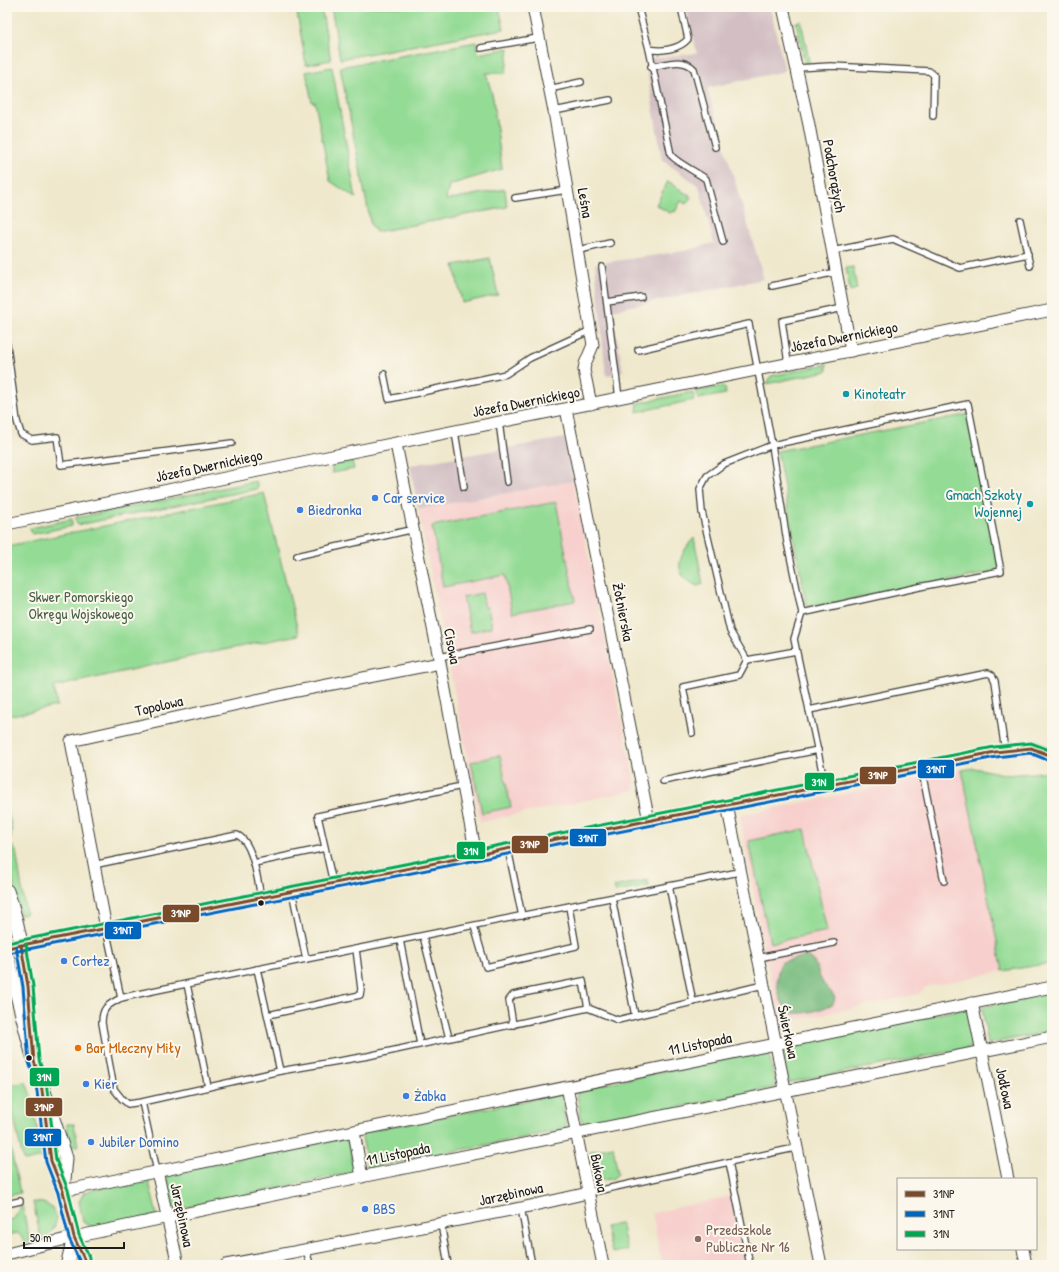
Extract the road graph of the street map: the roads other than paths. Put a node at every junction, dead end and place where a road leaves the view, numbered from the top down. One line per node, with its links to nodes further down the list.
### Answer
1 (533, 7): 5 (street, Leśna)
2 (638, 7): 7 (lane)
3 (681, 7): 7 (lane)
4 (783, 7): 9 (street, Podchorążych)
5 (538, 38): 6 (lane); 11 (street, Leśna)
6 (481, 48)
7 (649, 50): 8 (lane)
8 (652, 67): 15 (lane); 19 (lane)
9 (797, 68): 14 (lane); 22 (street, Podchorążych)
10 (581, 82): 11 (lane)
11 (549, 89): 13 (street, Leśna)
12 (610, 100): 13 (lane)
13 (554, 111): 16 (street, Leśna)
14 (934, 116)
15 (715, 147)
16 (568, 190): 17 (lane); 21 (street, Leśna)
17 (514, 198)
18 (1020, 220): 23 (lane)
19 (723, 242)
20 (610, 244): 21 (lane)
21 (579, 250): 32 (street, Leśna)
22 (832, 251): 23 (lane); 26 (street, Podchorążych)
23 (1028, 254): 24 (lane)
24 (1030, 266)
25 (602, 267): 29 (lane)
26 (836, 272): 27 (lane); 30 (street, Podchorążych)
27 (772, 286)
28 (641, 297): 29 (lane)
29 (607, 302): 39 (lane)
30 (843, 308): 35 (street, Podchorążych); 36 (lane)
31 (1052, 310): 35 (street, Józefa Dwernickiego)
32 (591, 330): 38 (lane); 40 (street, Leśna)
33 (7, 345): 44 (lane)
34 (638, 350): 37 (lane)
35 (851, 351): 36 (street, Józefa Dwernickiego)
36 (788, 363): 37 (street, Józefa Dwernickiego)
37 (759, 370): 39 (street, Józefa Dwernickiego); 46 (lane)
38 (384, 374)
39 (619, 398): 40 (street, Józefa Dwernickiego)
40 (591, 404): 41 (street, Józefa Dwernickiego)
41 (566, 409): 42 (street, Józefa Dwernickiego); 69 (street, Żołnierska)
42 (499, 422): 43 (street, Józefa Dwernickiego); 47 (lane)
43 (455, 432): 45 (street, Józefa Dwernickiego); 48 (lane)
44 (232, 443)
45 (396, 444): 49 (street, Józefa Dwernickiego); 50 (street, Cisowa)
46 (772, 445): 52 (lane); 52 (lane); 56 (lane)
47 (507, 482)
48 (464, 487)
49 (7, 524)
50 (414, 529): 51 (lane); 55 (street, Cisowa)
51 (297, 556)
52 (802, 613): 54 (lane)
53 (590, 629): 55 (lane)
54 (796, 651): 56 (lane); 57 (lane)
55 (440, 660): 66 (street, Cisowa); 74 (street, Topolowa)
56 (747, 660): 58 (lane)
57 (809, 710): 61 (lane); 62 (lane)
58 (692, 732)
59 (1052, 746): 60 (street)
60 (1031, 748): 62 (street); 63 (street)
61 (818, 750): 65 (lane); 67 (lane)
62 (1005, 751): 64 (street)
63 (1052, 756)
64 (921, 767): 67 (street); 76 (lane)
65 (663, 781)
66 (462, 786): 70 (lane); 72 (street, Cisowa)
67 (826, 786): 68 (street)
68 (727, 805): 69 (street); 75 (street, Świerkowa)
69 (649, 821): 71 (street)
70 (325, 848): 73 (lane); 77 (lane)
71 (508, 849): 72 (street); 84 (lane)
72 (476, 855): 77 (street)
73 (254, 863): 74 (lane); 81 (lane)
74 (94, 865): 86 (street, Topolowa)
75 (739, 872): 78 (lane); 94 (street, Świerkowa)
76 (944, 881)
77 (333, 883): 80 (street)
78 (668, 886): 82 (lane); 101 (lane)
79 (7, 891): 90 (street)
80 (292, 891): 81 (street); 95 (lane)
81 (261, 898): 86 (street)
82 (612, 898): 83 (lane); 105 (lane)
83 (569, 907): 84 (lane); 85 (lane)
84 (522, 916): 85 (lane)
85 (474, 926): 87 (lane)
86 (106, 928): 90 (street); 100 (lane)
87 (423, 936): 88 (lane); 108 (lane)
88 (400, 940): 92 (lane); 109 (lane)
89 (834, 943): 94 (lane)
90 (21, 945): 91 (street); 112 (street)
91 (7, 948)
92 (356, 949): 95 (lane); 104 (lane)
93 (7, 956): 112 (street)
94 (758, 958): 98 (street, Świerkowa)
95 (306, 959): 96 (lane)
96 (257, 970): 97 (lane); 104 (lane)
97 (187, 984): 100 (lane); 114 (lane)
98 (763, 985): 101 (lane); 110 (street, Świerkowa)
99 (1052, 987): 102 (street, 11 Listopada)
100 (121, 998): 117 (lane)
101 (693, 1002): 105 (lane)
102 (972, 1003): 110 (street, 11 Listopada); 111 (street, Jodłowa)
103 (588, 1008): 105 (lane); 106 (lane); 106 (lane)
104 (268, 1015): 113 (lane)
105 (635, 1016)
106 (513, 1025): 108 (lane)
107 (1052, 1037): 111 (street, 11 Listopada)
108 (448, 1038): 109 (lane)
109 (420, 1044): 113 (lane)
110 (775, 1044): 115 (street, 11 Listopada); 116 (street, Świerkowa)
111 (982, 1051): 116 (street, 11 Listopada); 124 (street, Jodłowa)
112 (34, 1061): 125 (street)
113 (280, 1071): 114 (lane)
114 (208, 1087): 117 (lane)
115 (567, 1087): 118 (street, 11 Listopada); 119 (street, Bukowa)
116 (785, 1091): 119 (street, 11 Listopada); 120 (street, Świerkowa)
117 (142, 1102): 122 (lane)
118 (354, 1132): 122 (street, 11 Listopada); 123 (street, 11 Listopada)
119 (576, 1134): 123 (street, 11 Listopada); 126 (street, Bukowa)
120 (795, 1148): 121 (lane); 145 (street, Świerkowa)
121 (730, 1162): 126 (lane); 144 (lane)
122 (157, 1172): 125 (street, 11 Listopada); 130 (street, Jarzębinowa)
123 (362, 1177): 130 (street, 11 Listopada)
124 (1008, 1178)
125 (63, 1191): 132 (street)
126 (588, 1193): 129 (street, Jarzębinowa); 143 (street, Bukowa)
127 (20, 1201): 128 (lane)
128 (7, 1204)
129 (521, 1208): 131 (street, Jarzębinowa); 142 (lane)
130 (168, 1218): 132 (street, 11 Listopada); 139 (street, Jarzębinowa)
131 (441, 1223): 133 (street, Jarzębinowa); 141 (lane)
132 (74, 1237): 135 (street, 11 Listopada); 137 (street); 138 (street)
133 (306, 1249): 136 (street, Jarzębinowa); 140 (lane)
134 (1023, 1250): 146 (street)
135 (7, 1254)
136 (233, 1264)
137 (70, 1265)
138 (84, 1265)
139 (178, 1265)
140 (310, 1265)
141 (448, 1265)
142 (532, 1265)
143 (603, 1265)
144 (750, 1265)
145 (821, 1265)
146 (1026, 1265)

